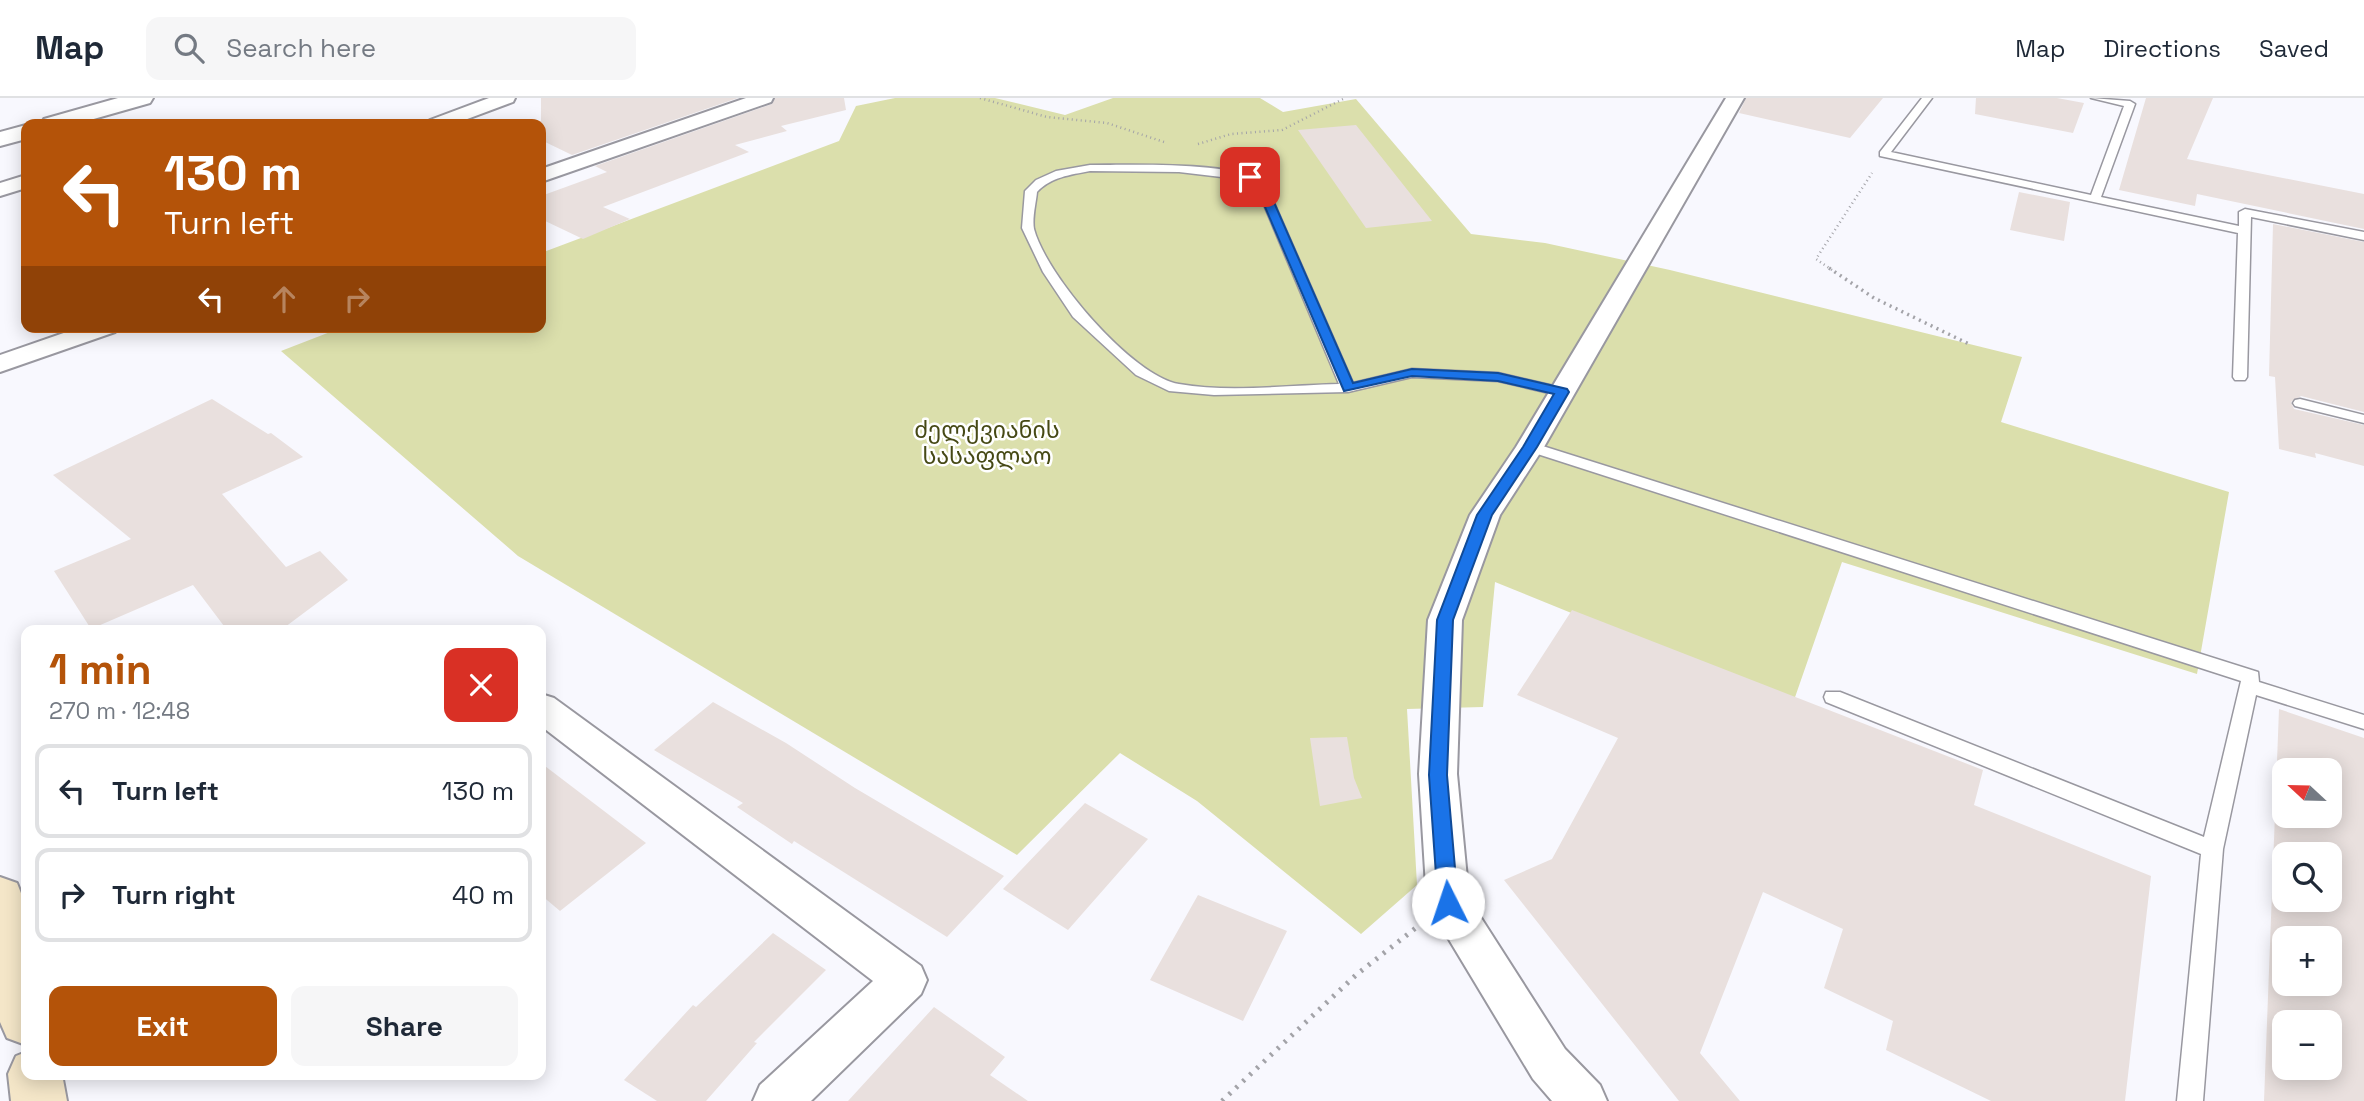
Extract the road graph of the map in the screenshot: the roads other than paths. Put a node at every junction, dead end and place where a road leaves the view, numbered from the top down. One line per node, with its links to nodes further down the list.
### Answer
1 (142, 98): 7 (street)
2 (506, 98): 8 (street)
3 (764, 98): 11 (street)
4 (1735, 98): 21 (street)
5 (1927, 98): 14 (lane)
6 (2096, 98): 14 (lane)
7 (69, 119)
8 (450, 119)
9 (21, 133): 10 (street)
10 (0, 139)
11 (546, 174)
12 (21, 183): 13 (street)
13 (0, 190)
14 (2095, 199): 15 (lane)
15 (2245, 231): 16 (lane); 19 (lane)
16 (2364, 236)
17 (89, 333): 18 (street)
18 (0, 364)
19 (2240, 377)
20 (1348, 388): 20 (lane); 21 (lane)
21 (1562, 392): 24 (street)
22 (2300, 403): 23 (lane)
23 (2364, 419)
24 (1530, 447): 25 (lane); 35 (street)
25 (2249, 686): 28 (lane); 29 (lane)
26 (1833, 697): 29 (lane)
27 (546, 711): 34 (street)
28 (2364, 722)
29 (2212, 849): 36 (lane)
30 (0, 897): 31 (main road)
31 (21, 981)
32 (35, 1080): 33 (main road)
33 (39, 1101)
34 (777, 1101)
35 (1583, 1101)
36 (2190, 1101)

